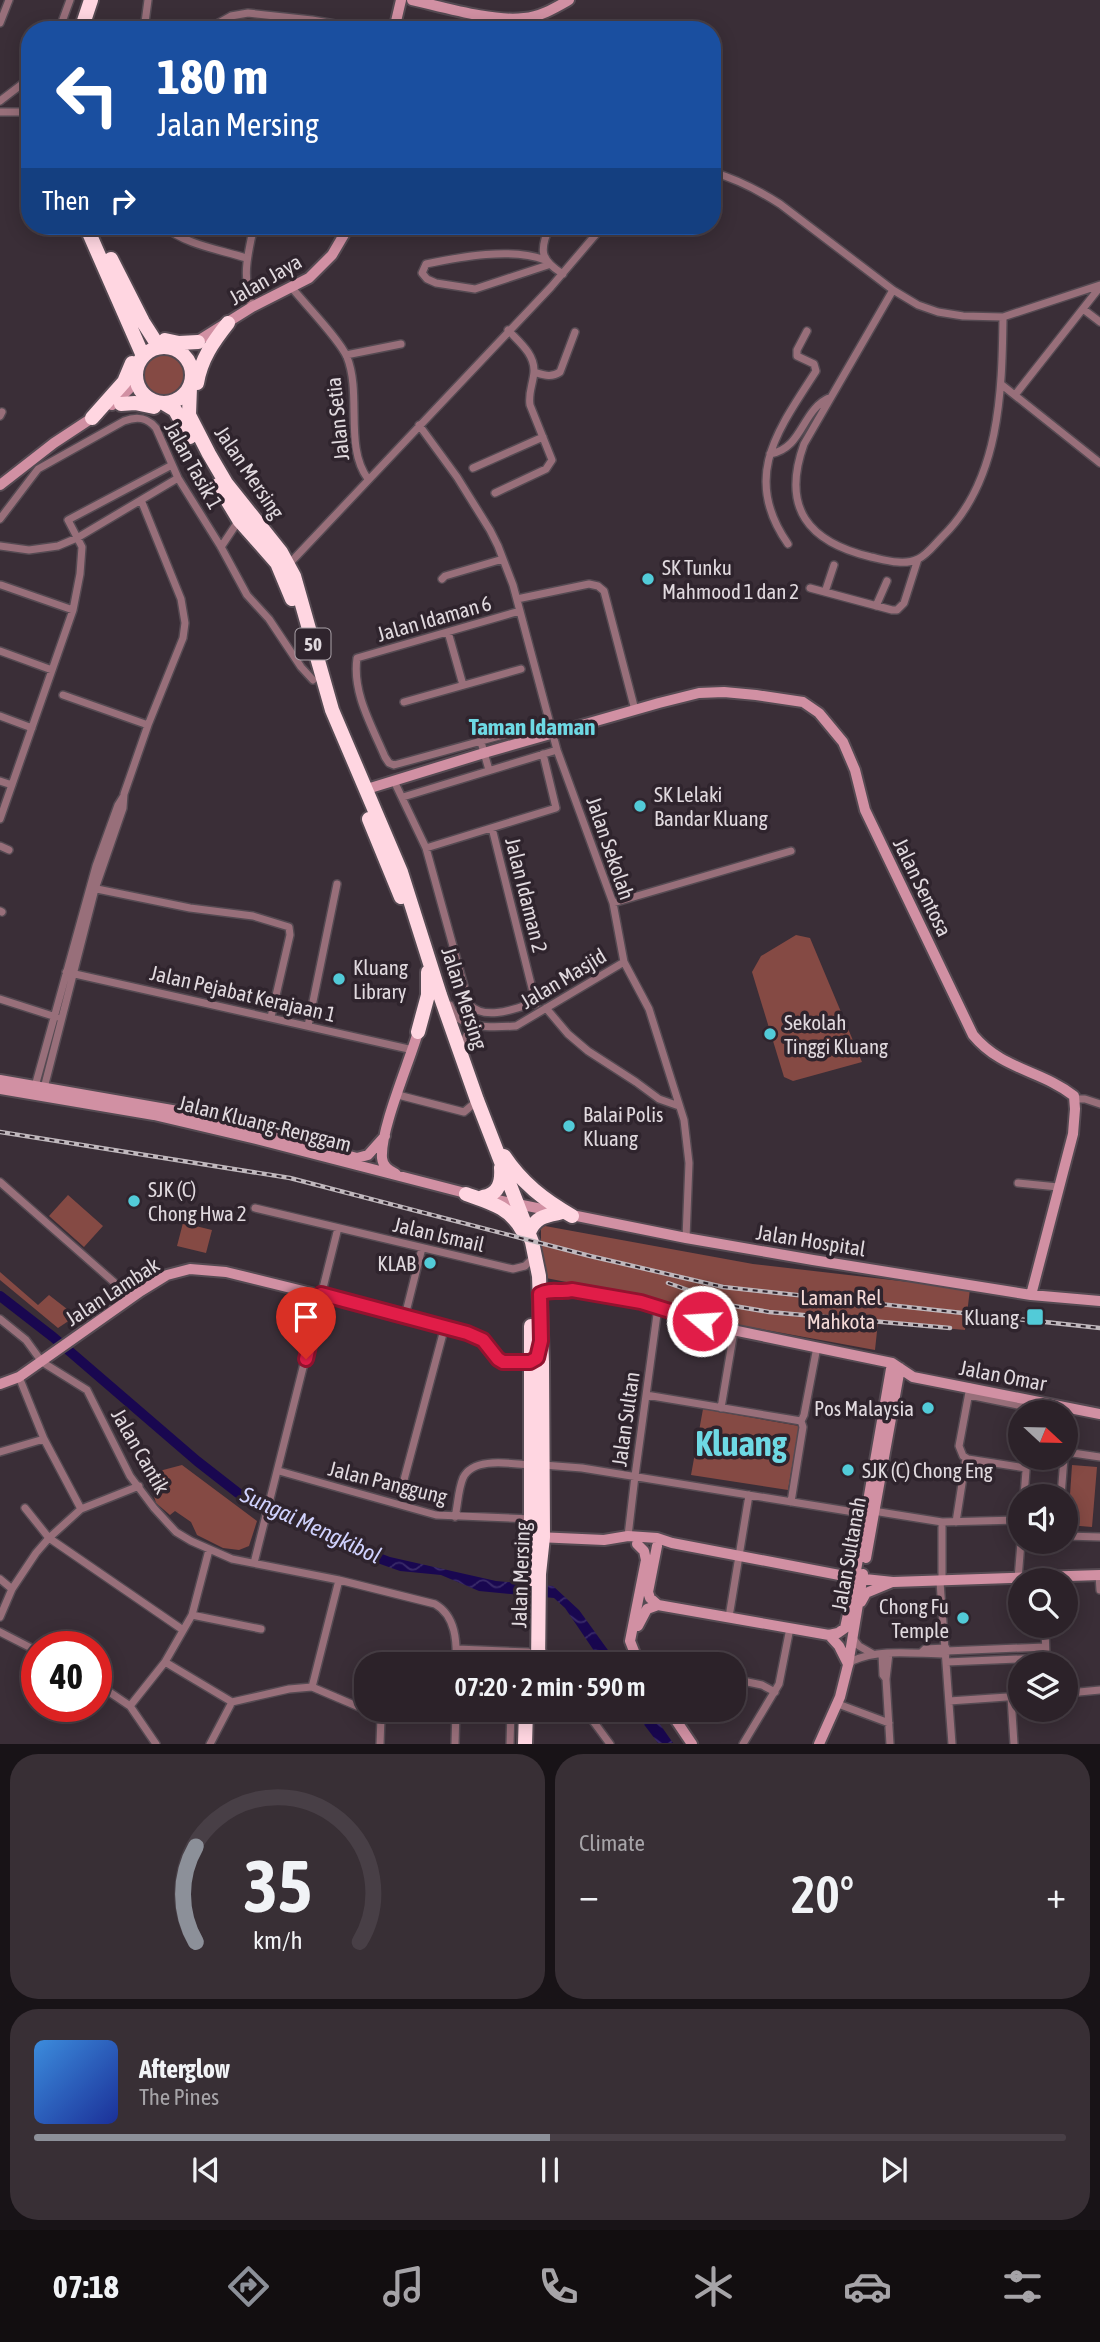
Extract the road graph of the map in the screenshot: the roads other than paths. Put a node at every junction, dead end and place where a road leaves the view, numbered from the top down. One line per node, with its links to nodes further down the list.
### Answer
1 (9, 0): 17 (street)
2 (70, 0): 10 (street)
3 (91, 0): 11 (highway)
4 (101, 0): 12 (highway)
5 (148, 0): 13 (street)
6 (401, 0): 16 (street)
7 (412, 0): 8 (street)
8 (569, 0)
9 (299, 19): 14 (street); 15 (street)
10 (62, 21)
11 (84, 21)
12 (94, 21)
13 (145, 21)
14 (223, 21)
15 (312, 21)
16 (396, 21)
17 (0, 23)
18 (21, 86): 19 (street)
19 (0, 101)
20 (0, 112): 21 (street)
21 (21, 112)
22 (721, 175): 35 (street)
23 (91, 235): 39 (highway, 50)
24 (100, 235): 39 (highway, 50)
25 (175, 235): 30 (street)
26 (252, 235): 30 (street)
27 (344, 235): 34 (street, Jalan Jaya)
28 (546, 235): 31 (street)
29 (596, 235): 32 (street)
30 (246, 258): 36 (street)
31 (547, 262): 31 (street); 32 (street)
32 (563, 274): 42 (street)
33 (1100, 286): 37 (street); 38 (street)
34 (292, 288): 36 (street, Jalan Jaya); 48 (street, Jalan Setia)
35 (893, 290): 38 (street); 56 (street)
36 (252, 307): 41 (street, Jalan Jaya)
37 (1083, 309): 40 (street); 54 (street)
38 (1003, 317): 53 (street)
39 (135, 322): 45 (highway); 47 (highway, 50); 49 (highway, 50); 59 (highway)
40 (1100, 322)
41 (224, 326): 45 (street, Jalan Jaya); 52 (street, Jalan Jaya); 62 (highway)
42 (509, 330): 50 (street); 61 (street)
43 (807, 331): 64 (street)
44 (575, 332): 50 (street)
45 (198, 342): 47 (street, Jalan Jaya)
46 (401, 344): 48 (street)
47 (166, 348): 49 (highway); 52 (highway, 50)
48 (346, 355): 69 (street, Jalan Setia)
49 (143, 356): 51 (highway)
50 (534, 372): 63 (street)
51 (136, 375): 55 (highway); 58 (street)
52 (191, 383): 57 (highway); 62 (highway, Jalan Mersing / 50)
53 (1002, 385): 54 (street); 80 (street)
54 (1015, 395): 65 (street)
55 (146, 397): 57 (highway, 50); 58 (street)
56 (832, 397): 64 (street); 80 (street)
57 (165, 404): 60 (highway, Jalan Mersing / 50)
58 (114, 407): 59 (street); 60 (highway)
59 (92, 418): 70 (street)
60 (180, 419): 62 (highway, Jalan Mersing / 50)
61 (419, 425): 69 (street); 79 (street, Jalan Sekolah)
62 (193, 434): 74 (highway); 81 (highway, Jalan Mersing / 50)
63 (543, 437): 67 (street); 71 (street)
64 (770, 454): 76 (street)
65 (1100, 463)
66 (172, 465): 68 (street, Jalan Tasik 1); 73 (street, Jalan Tasik 1); 75 (street)
67 (473, 468)
68 (178, 478): 72 (street); 78 (street, Jalan Tasik 1)
69 (368, 480): 81 (street)
70 (0, 485)
71 (495, 494)
72 (141, 500): 75 (street); 102 (street)
73 (0, 519)
74 (239, 520): 78 (street); 96 (highway)
75 (77, 538): 77 (street); 90 (street)
76 (788, 544)
77 (0, 546)
78 (221, 547): 96 (street, Jalan Tasik 1)
79 (503, 559): 83 (street); 88 (street, Jalan Sekolah)
80 (918, 559): 89 (street)
81 (289, 564): 114 (highway, Jalan Mersing / 50)
82 (834, 565): 87 (street)
83 (442, 579)
84 (887, 581): 89 (street)
85 (1, 585): 90 (street)
86 (810, 588): 87 (street)
87 (825, 592): 89 (street)
88 (517, 599): 91 (street, Jalan Sekolah); 100 (street)
89 (876, 606)
90 (73, 610): 95 (street)
91 (520, 611): 92 (street, Jalan Idaman 6); 104 (street, Jalan Sekolah)
92 (448, 632): 97 (street); 105 (street, Jalan Idaman 6)
93 (0, 651): 95 (street)
94 (521, 669): 97 (street)
95 (52, 670): 103 (street)
96 (313, 680): 136 (highway)
97 (463, 685): 99 (street)
98 (63, 695): 102 (street)
99 (404, 702)
100 (635, 709): 104 (street, Jalan Sentosa); 143 (street, Jalan Sentosa)
101 (0, 716): 103 (street)
102 (148, 725): 124 (street)
103 (32, 728): 113 (street)
104 (551, 728): 105 (street, Jalan Sentosa); 106 (street, Jalan Sekolah)
105 (482, 747): 108 (street); 110 (street, Jalan Sentosa)
106 (558, 750): 107 (street); 109 (street, Jalan Sekolah)
107 (543, 754): 108 (street); 112 (street)
108 (489, 770): 115 (street)
109 (568, 778): 112 (street); 125 (street, Jalan Sekolah)
110 (394, 780): 114 (street, Jalan Sentosa); 115 (street); 116 (street)
111 (0, 781): 113 (street)
112 (550, 783): 118 (street)
113 (12, 785): 117 (street)
114 (367, 789): 116 (highway, Jalan Mersing / 50)
115 (403, 797): 120 (street)
116 (375, 811): 126 (highway, Jalan Mersing / 50)
117 (0, 819)
118 (492, 828): 120 (street); 130 (street, Jalan Idaman 2)
119 (0, 846): 121 (street)
120 (426, 848): 130 (street)
121 (9, 850)
122 (791, 851): 125 (street)
123 (337, 884): 135 (street)
124 (92, 888): 128 (street); 133 (street)
125 (612, 902): 127 (street, Jalan Sekolah)
126 (431, 962): 134 (street); 138 (highway, Jalan Mersing / 50)
127 (624, 962): 131 (street, Jalan Masjid); 146 (street, Jalan Sekolah)
128 (69, 973): 132 (street); 133 (street, Jalan Pejabat Kerajaan 1)
129 (0, 999): 132 (street)
130 (536, 1002): 131 (street, Jalan Idaman 2)
131 (542, 1010): 134 (street, Jalan Masjid); 146 (street)
132 (57, 1017): 141 (street)
133 (271, 1017): 135 (street, Jalan Pejabat Kerajaan 1)
134 (478, 1025): 138 (street)
135 (308, 1026): 137 (street, Jalan Pejabat Kerajaan 1)
136 (418, 1032): 137 (street); 138 (highway)
137 (413, 1050): 142 (street)
138 (464, 1064): 144 (highway, Jalan Mersing / 50)
139 (0, 1080): 141 (street, Jalan Kluang-Renggam)
140 (0, 1089): 141 (street, Jalan Kluang-Renggam)
141 (38, 1090): 147 (street, Jalan Kluang-Renggam); 150 (street, Jalan Kluang-Renggam)
142 (398, 1095): 144 (street); 147 (street)
143 (1074, 1099): 145 (street); 153 (street)
144 (477, 1100): 148 (highway, Jalan Mersing / 50)
145 (1100, 1104)
146 (679, 1106): 161 (street, Jalan Sekolah)
147 (385, 1136): 150 (street)
148 (491, 1138): 149 (highway, Jalan Mersing / 50); 158 (highway)
149 (501, 1163): 155 (highway); 156 (highway, Jalan Mersing / 50)
150 (401, 1178): 154 (street, Jalan Kluang-Renggam)
151 (0, 1182): 169 (street)
152 (1018, 1183): 153 (street)
153 (1058, 1187): 168 (street)
154 (466, 1194): 155 (street, Jalan Kluang-Renggam); 160 (highway)
155 (483, 1197): 156 (street, Jalan Kluang-Renggam)
156 (517, 1205): 158 (street, Jalan Hospital); 160 (highway, Jalan Mersing / 50)
157 (255, 1208): 159 (street, Jalan Ismail)
158 (566, 1214): 160 (highway); 161 (street, Jalan Hospital)
159 (338, 1228): 162 (street, Jalan Ismail); 166 (street)
160 (526, 1231): 163 (highway, Jalan Mersing / 50); 164 (highway, Jalan Mersing / 50)
161 (686, 1238): 168 (street, Jalan Hospital)
162 (422, 1248): 163 (street, Jalan Ismail); 172 (street)
163 (530, 1261): 179 (highway, Jalan Mersing / 50)
164 (540, 1276): 165 (street); 167 (highway, Jalan Mersing / 50)
165 (572, 1290): 167 (street); 171 (street, Jalan Omar)
166 (321, 1294): 169 (street, Jalan Lambak); 172 (street, Jalan Lambak); 198 (street)
167 (540, 1294): 176 (highway, Jalan Mersing / 50)
168 (1031, 1295): 170 (street, Jalan Hospital)
169 (132, 1297): 178 (street, Jalan Lambak)
170 (1100, 1301)
171 (658, 1307): 175 (street, Jalan Omar); 184 (street, Jalan Sultan)
172 (405, 1316): 174 (street, Jalan Lambak)
173 (0, 1319): 178 (street, Jalan Cantik)
174 (445, 1326): 179 (street, Jalan Lambak); 201 (street)
175 (734, 1331): 177 (street, Jalan Omar); 187 (street)
176 (541, 1341): 179 (highway); 196 (highway, Jalan Mersing / 50)
177 (817, 1347): 180 (street, Jalan Omar); 190 (street)
178 (46, 1359): 181 (street, Jalan Lambak); 200 (street, Jalan Cantik)
179 (530, 1362): 196 (highway, Jalan Mersing / 50)
180 (896, 1366): 183 (street, Jalan Omar); 206 (street, Jalan Sultanah)
181 (19, 1377): 182 (street, Jalan Lambak); 191 (street)
182 (0, 1384)
183 (970, 1391): 185 (street, Jalan Omar); 186 (street); 195 (street)
184 (646, 1395): 187 (street); 199 (street, Jalan Sultan)
185 (1032, 1400)
186 (1008, 1402)
187 (721, 1408): 190 (street)
188 (1078, 1409): 189 (street, Jalan Omar)
189 (1100, 1414)
190 (801, 1421): 203 (street)
191 (44, 1439): 192 (street); 205 (street)
192 (0, 1452)
193 (1078, 1454): 194 (street)
194 (1100, 1457)
195 (966, 1458): 197 (street); 212 (street)
196 (537, 1465): 199 (street); 208 (street); 209 (highway, Jalan Mersing / 50)
197 (1008, 1465)
198 (279, 1471): 208 (street, Jalan Panggung); 226 (street)
199 (635, 1476): 202 (street); 215 (street, Jalan Sultan)
200 (139, 1486): 205 (street); 224 (street, Jalan Cantik)
201 (401, 1490)
202 (749, 1495): 203 (street); 225 (street)
203 (791, 1502): 207 (street)
204 (25, 1508): 219 (street)
205 (81, 1509): 219 (street)
206 (871, 1510): 207 (street); 211 (street); 213 (street, Jalan Sultanah)
207 (854, 1512): 213 (street)
208 (455, 1517): 209 (street, Jalan Panggung)
209 (537, 1519): 217 (highway, Jalan Mersing / 50)
210 (1008, 1520): 212 (street)
211 (942, 1522): 212 (street); 234 (street)
212 (956, 1522)
213 (869, 1523): 229 (street, Jalan Sultanah)
214 (1100, 1526): 218 (street)
215 (628, 1536): 220 (street); 221 (street)
216 (1078, 1536): 218 (street)
217 (537, 1537): 220 (street); 255 (highway, Jalan Mersing / 50)
218 (1100, 1537)
219 (49, 1538): 235 (street); 244 (street)
220 (604, 1540): 222 (street)
221 (672, 1543): 223 (street); 225 (street)
222 (637, 1544): 223 (street); 249 (street)
223 (657, 1546): 237 (street)
224 (209, 1550): 226 (street, Jalan Cantik); 238 (street)
225 (739, 1555): 229 (street); 241 (street)
226 (254, 1563): 232 (street, Jalan Cantik)
227 (1100, 1575): 228 (street); 236 (street)
228 (1078, 1577)
229 (858, 1578): 233 (street); 239 (street, Jalan Sultanah); 246 (street, Jalan Sultanah)
230 (0, 1579): 235 (street)
231 (1008, 1579): 234 (street)
232 (339, 1580): 252 (street, Jalan Cantik); 262 (street)
233 (893, 1582): 234 (street); 239 (street)
234 (942, 1582): 258 (street)
235 (12, 1589): 240 (street)
236 (1100, 1590)
237 (658, 1605): 241 (street); 249 (street)
238 (192, 1615): 243 (street); 244 (street)
239 (856, 1616): 247 (street, Jalan Sultanah)
240 (0, 1617)
241 (729, 1617): 242 (street)
242 (790, 1628): 246 (street); 264 (street)
243 (261, 1629)
244 (183, 1630): 259 (street)
245 (0, 1632): 250 (street)
246 (829, 1635): 260 (street)
247 (853, 1638): 257 (street); 260 (street, Jalan Sultanah)
248 (1045, 1638): 251 (street)
249 (630, 1641): 256 (street)
250 (21, 1643)
251 (1045, 1647): 258 (street); 258 (street)
252 (457, 1649): 253 (street, Jalan Cantik); 254 (street)
253 (457, 1652)
254 (513, 1652)
255 (533, 1652)
256 (635, 1652)
257 (882, 1654): 258 (street); 260 (street); 281 (street)
258 (946, 1654): 268 (street)
259 (165, 1662): 269 (street); 272 (street)
260 (848, 1668): 270 (street, Jalan Sultanah)
261 (746, 1682): 264 (street)
262 (312, 1687): 269 (street); 271 (street)
263 (1100, 1690): 265 (street)
264 (775, 1692): 289 (street)
265 (1079, 1692)
266 (112, 1694): 272 (street)
267 (1008, 1697): 268 (street)
268 (949, 1701): 292 (street)
269 (232, 1702): 284 (street)
270 (838, 1704): 281 (street); 290 (street, Jalan Sultanah)
271 (354, 1705)
272 (130, 1706): 283 (street)
273 (381, 1722): 285 (street)
274 (456, 1722): 286 (street)
275 (515, 1722): 282 (street)
276 (524, 1722): 282 (highway)
277 (530, 1722): 282 (highway)
278 (594, 1722): 287 (street)
279 (677, 1722): 288 (street)
280 (1013, 1722): 293 (street)
281 (889, 1723): 291 (street)
282 (521, 1742)
283 (156, 1744)
284 (210, 1744)
285 (380, 1744)
286 (455, 1744)
287 (610, 1744)
288 (692, 1744)
289 (743, 1744)
290 (819, 1744)
291 (890, 1744)
292 (952, 1744)
293 (1014, 1744)

